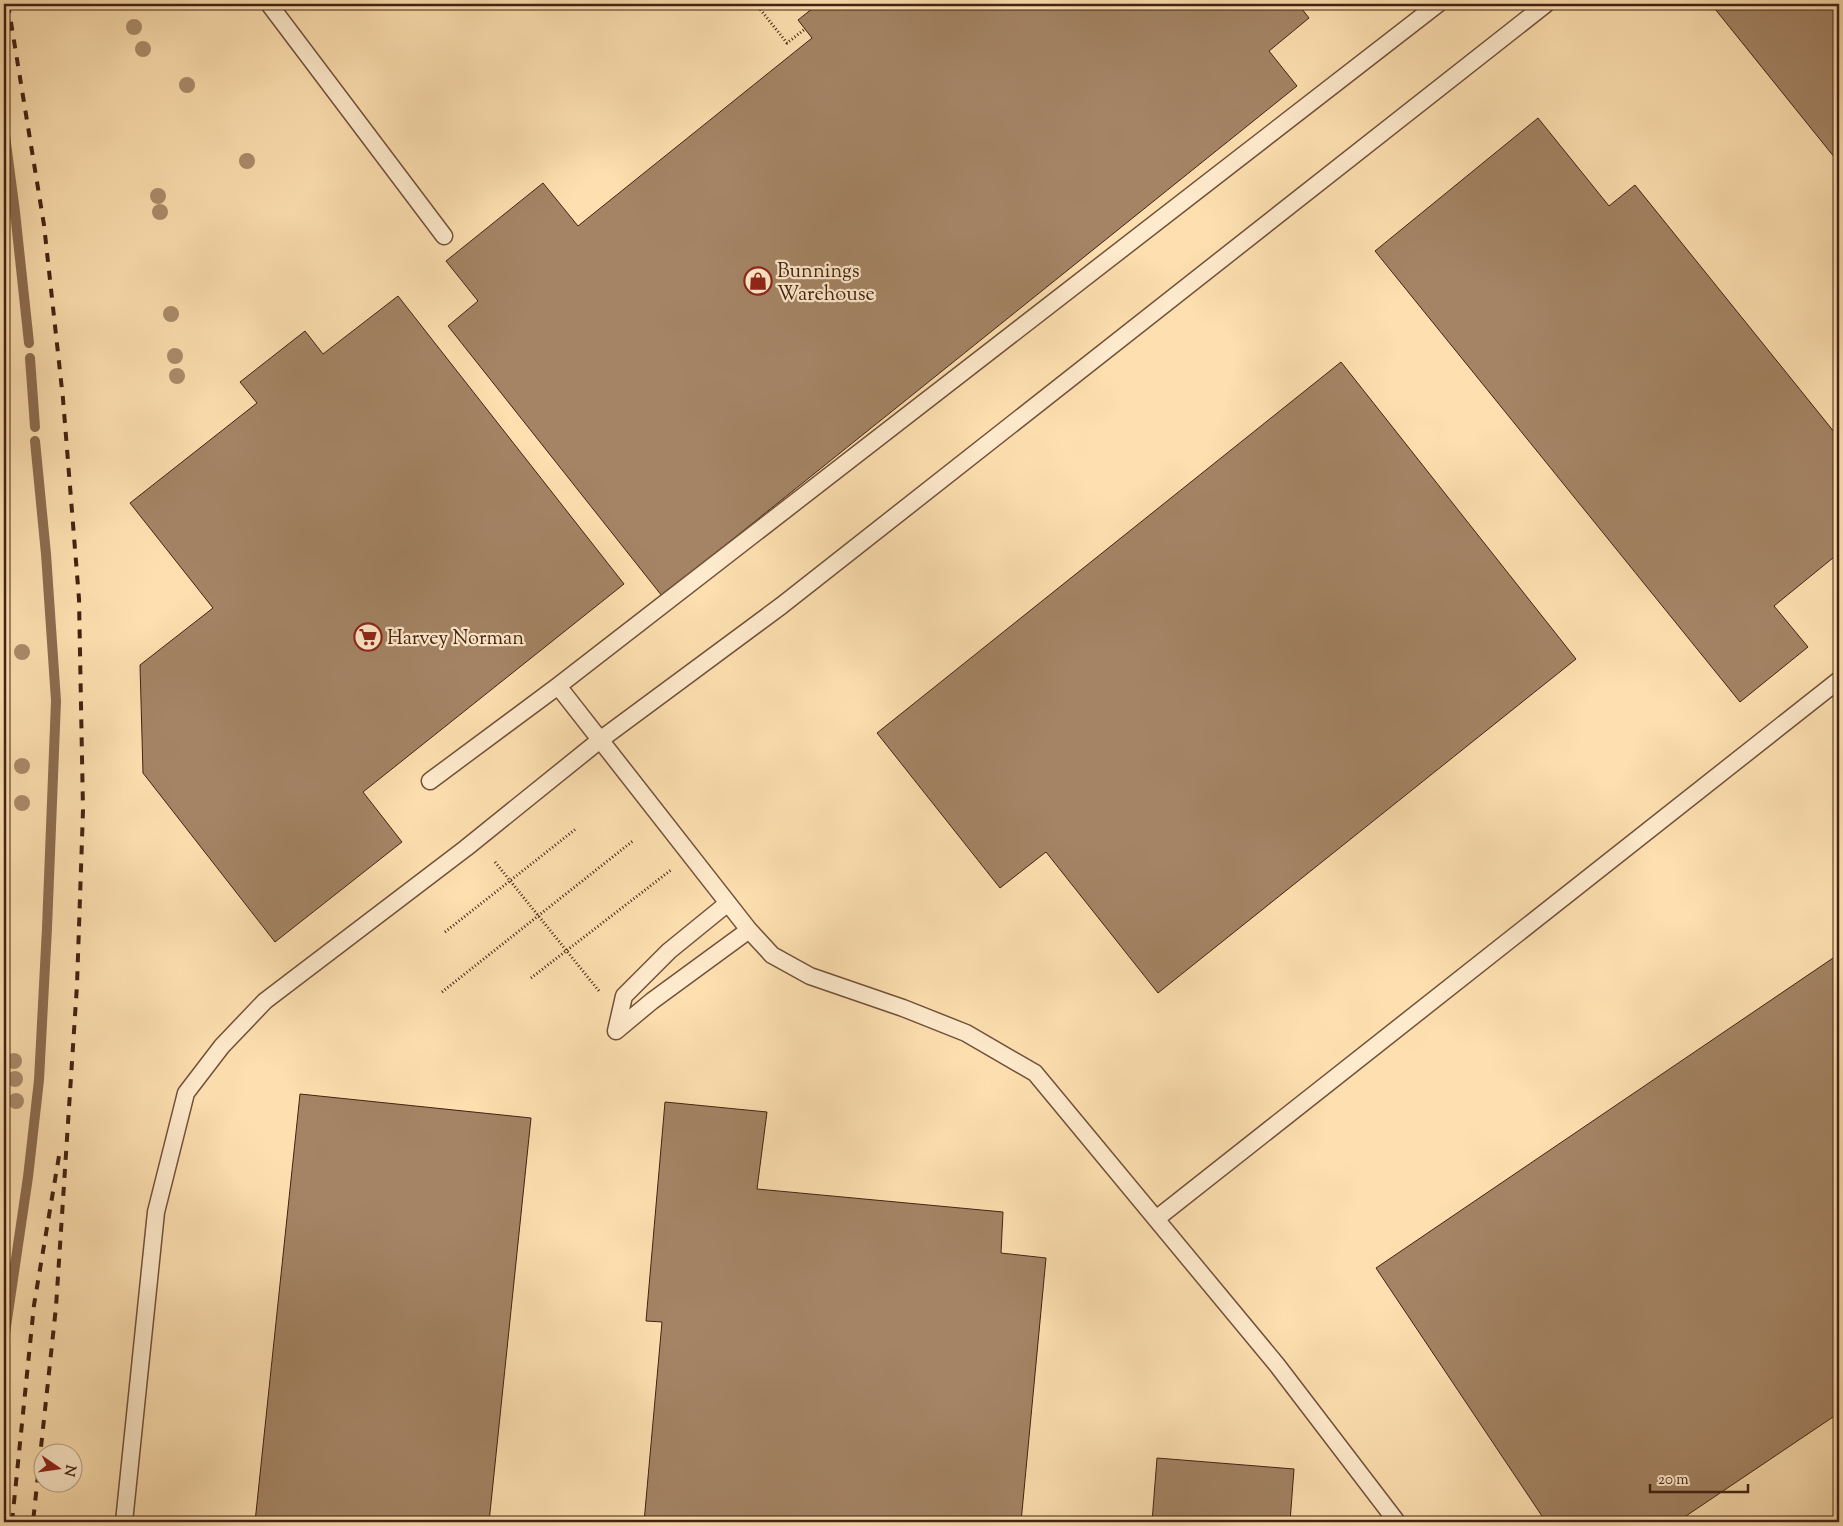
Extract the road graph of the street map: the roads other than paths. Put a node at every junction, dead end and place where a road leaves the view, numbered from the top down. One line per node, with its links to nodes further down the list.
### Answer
1 (269, 4): 4 (lane)
2 (1438, 4): 6 (lane)
3 (1546, 4): 7 (lane)
4 (444, 236)
5 (1839, 680): 11 (lane)
6 (558, 686): 7 (lane); 8 (lane)
7 (600, 740): 9 (lane); 12 (lane)
8 (430, 780)
9 (728, 903): 10 (lane); 10 (lane)
10 (749, 930): 11 (lane)
11 (1156, 1220): 13 (lane)
12 (124, 1522)
13 (1397, 1522)

